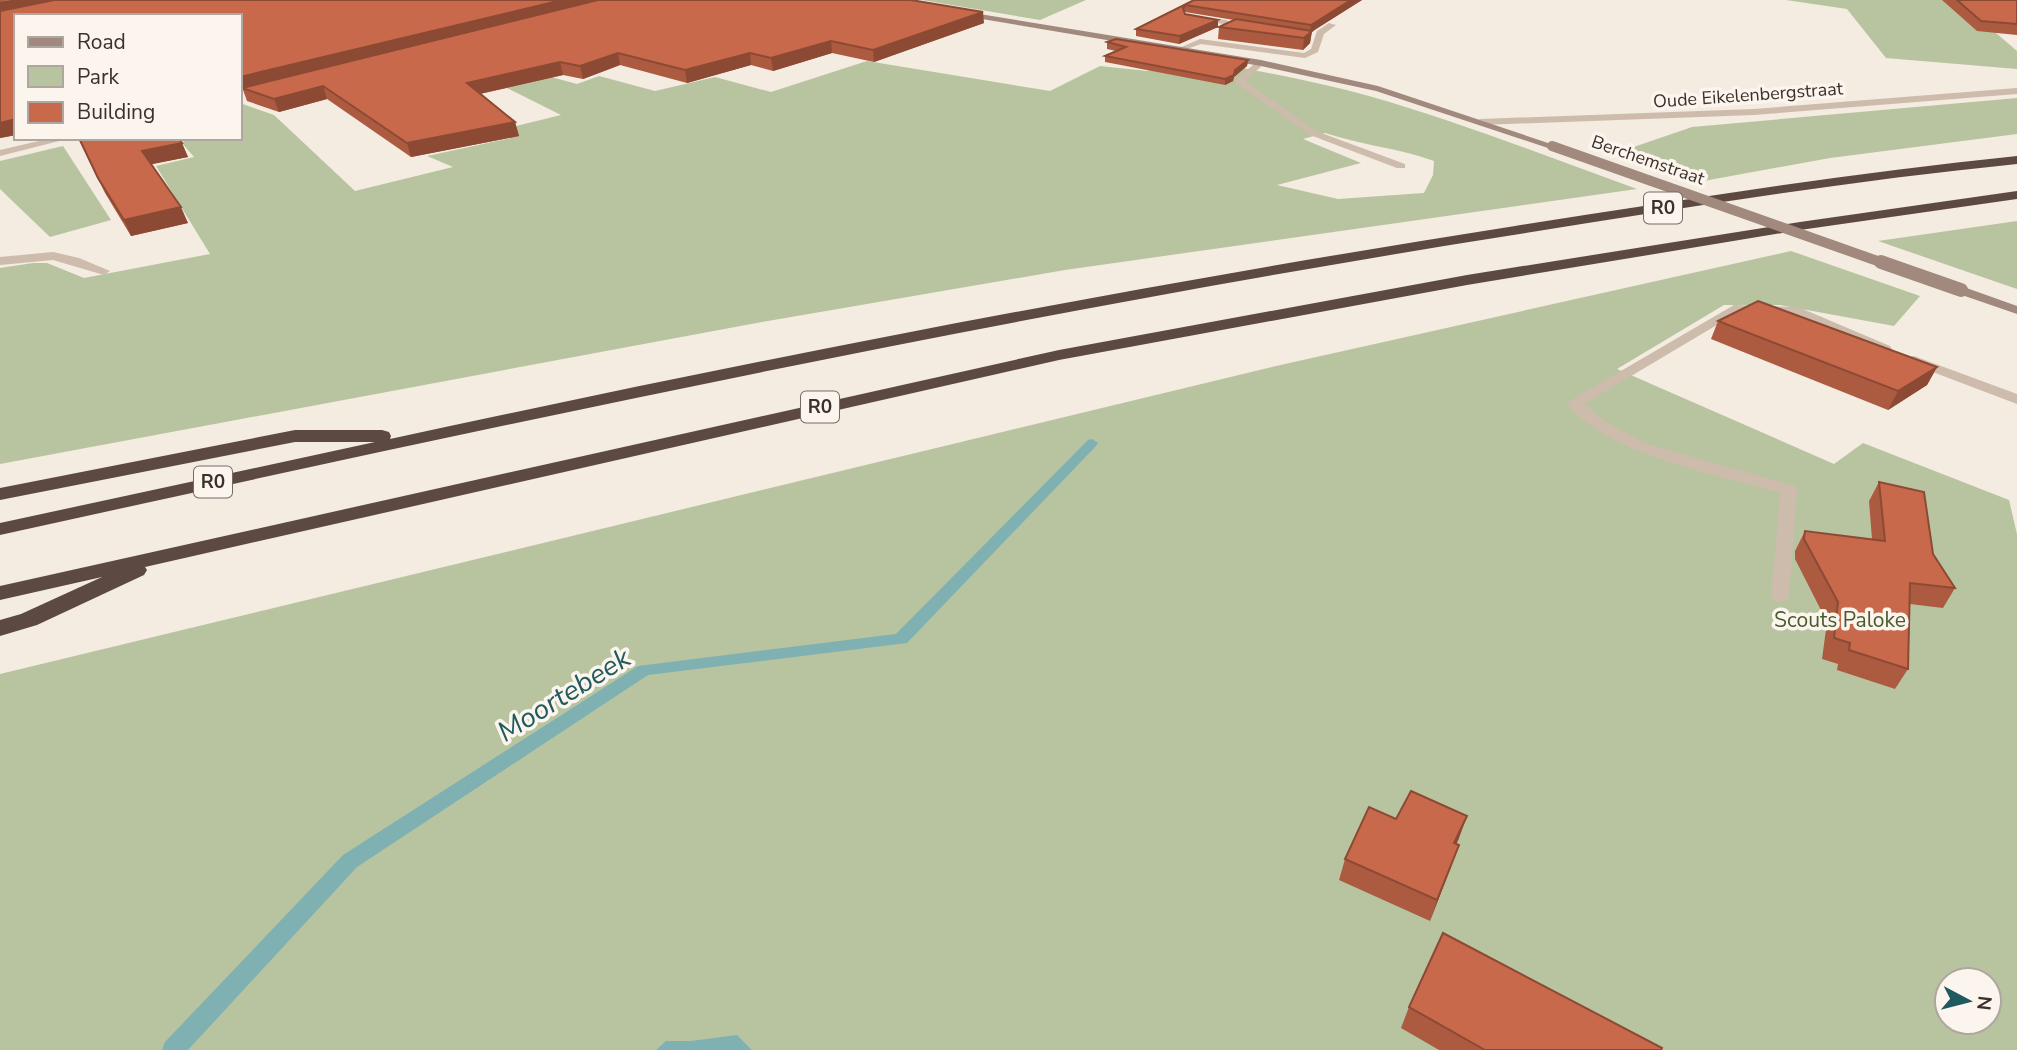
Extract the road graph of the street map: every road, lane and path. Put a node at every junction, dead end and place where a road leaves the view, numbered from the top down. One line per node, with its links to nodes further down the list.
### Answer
1 (947, 10): 9 (street, Berchemstraat)
2 (1188, 17): 4 (street)
3 (1332, 25): 7 (street)
4 (1233, 26): 5 (street); 8 (street)
5 (1245, 28)
6 (1306, 37): 7 (street)
7 (1318, 39): 8 (street)
8 (1200, 41): 9 (street)
9 (1181, 49): 10 (street, Berchemstraat)
10 (1261, 62): 12 (street, Berchemstraat); 16 (street)
11 (2017, 91): 12 (street, Oude Eikelenbergstraat)
12 (1480, 122): 20 (street, Berchemstraat, bridge)
13 (57, 140): 14 (street)
14 (0, 153)
15 (2017, 160): 22 (highway, R0)
16 (1401, 166)
17 (2017, 195): 25 (highway, R0)
18 (0, 261): 19 (street)
19 (104, 271)
20 (2017, 310)
21 (2017, 399): 27 (street)
22 (426, 436): 23 (highway); 24 (highway, R0)
23 (0, 494)
24 (0, 529)
25 (176, 552): 26 (highway, R0); 28 (highway)
26 (0, 593)
27 (1780, 597)
28 (0, 628)

